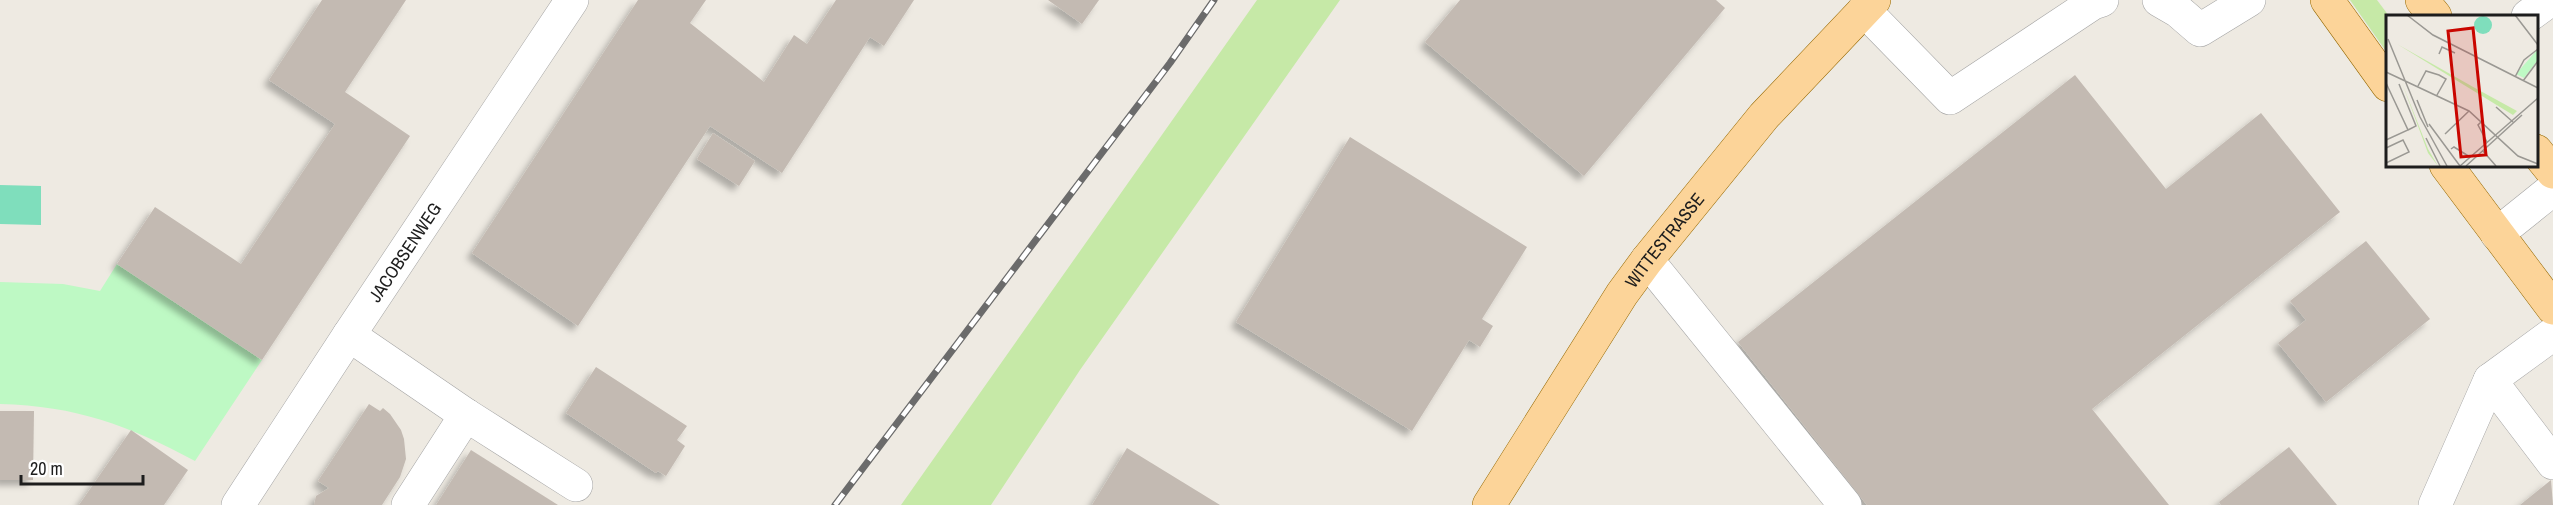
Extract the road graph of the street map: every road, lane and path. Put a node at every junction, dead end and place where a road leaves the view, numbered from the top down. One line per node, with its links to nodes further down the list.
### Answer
1 (572, 0): 18 (street, JACOBSENWEG)
2 (2102, 0): 7 (street)
3 (2159, 0): 4 (street)
4 (2249, 0)
5 (2327, 0): 9 (main road)
6 (2422, 0): 8 (main road)
7 (1869, 5): 15 (main road, WITTESTRASSE)
8 (2434, 15)
9 (2386, 82)
10 (2538, 153): 12 (main road)
11 (2447, 166): 14 (main road)
12 (2553, 172)
13 (2553, 189): 14 (street)
14 (2497, 234): 16 (main road)
15 (1647, 260): 25 (main road, WITTESTRASSE); 26 (street)
16 (2553, 308)
17 (2553, 334): 19 (street)
18 (349, 335): 20 (street); 23 (street, JACOBSENWEG)
19 (2490, 380): 21 (street); 27 (street)
20 (466, 415): 22 (street); 24 (street)
21 (2553, 463)
22 (576, 485)
23 (238, 505)
24 (408, 505)
25 (1489, 505)
26 (1845, 505)
27 (2435, 505)

